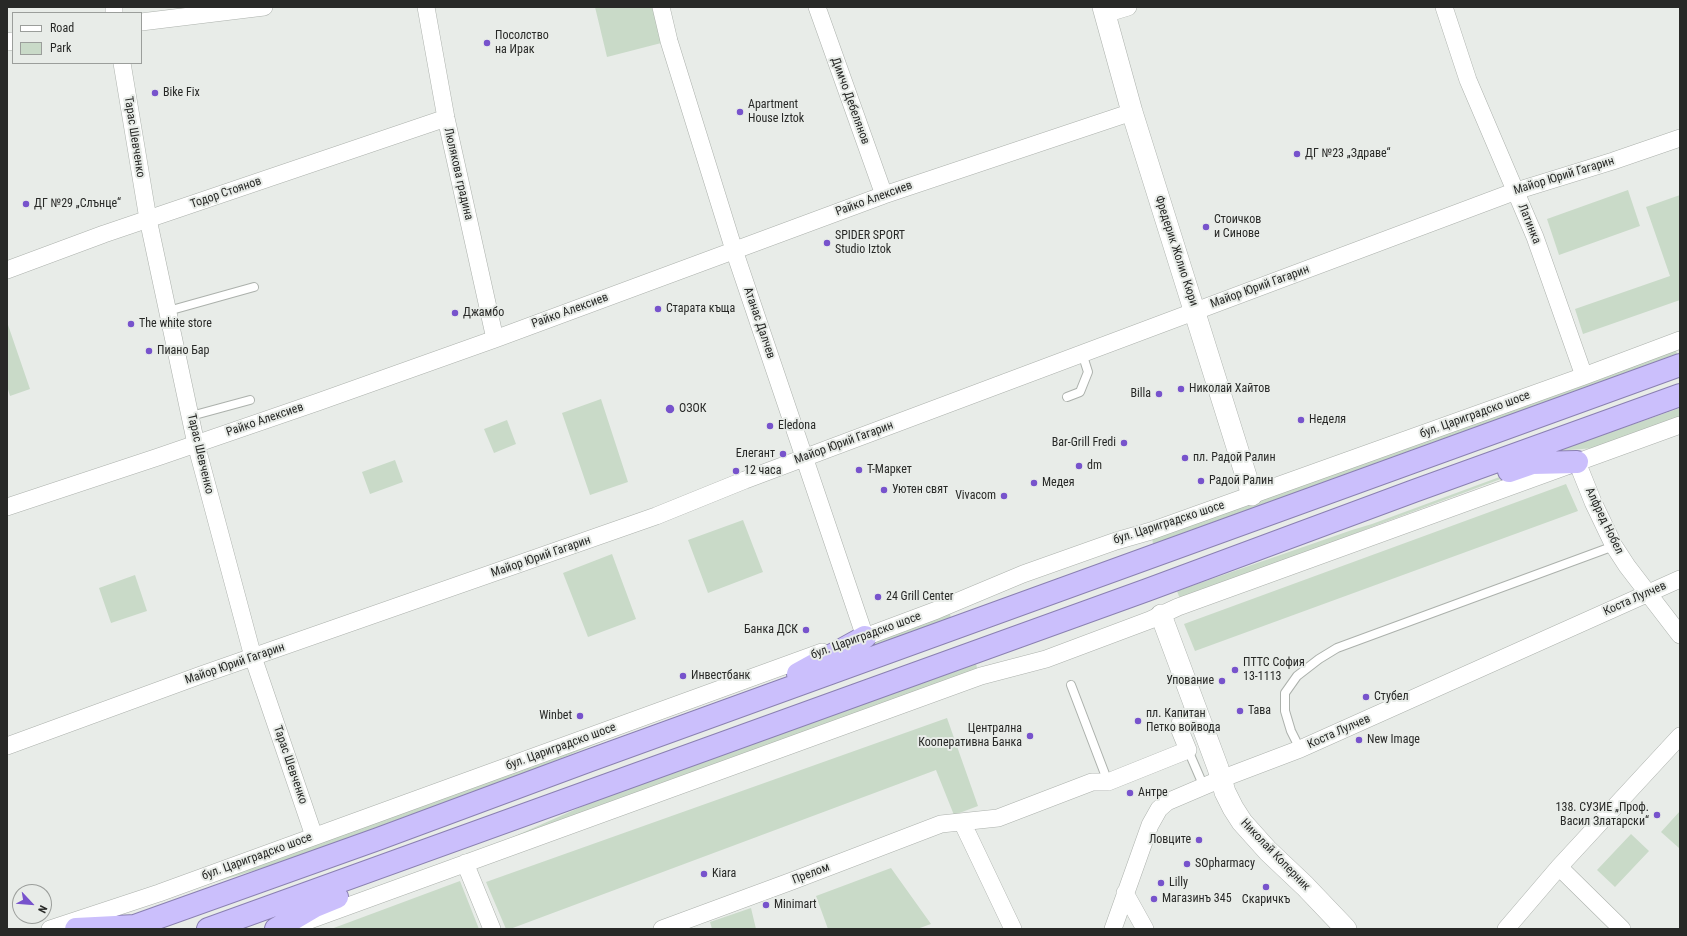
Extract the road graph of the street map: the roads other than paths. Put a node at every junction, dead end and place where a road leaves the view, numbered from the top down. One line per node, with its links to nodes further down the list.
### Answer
1 (264, 7): 8 (street)
2 (426, 7): 11 (street, Люлякова градина)
3 (661, 7): 16 (street, Атанас Далчев)
4 (817, 7): 14 (street, Димчо Дебелянов)
5 (1128, 7): 7 (street)
6 (1444, 7): 13 (street, Латинка)
7 (1104, 10): 10 (street, Фредерик Жолио Кюри)
8 (142, 22)
9 (122, 64): 15 (street, Тарас Шевченко)
10 (1132, 112): 14 (street, Райко Алексиев); 19 (street, Фредерик Жолио Кюри)
11 (446, 118): 15 (street, Тодор Стоянов); 21 (street, Люлякова градина)
12 (1680, 138): 13 (street, Майор Юрий Гагарин)
13 (1516, 191): 19 (street, Майор Юрий Гагарин); 25 (street, Латинка)
14 (884, 195): 16 (street, Райко Алексиев)
15 (148, 219): 17 (street, Тодор Стоянов); 20 (street, Тарас Шевченко)
16 (734, 250): 21 (street, Райко Алексиев); 32 (street, Атанас Далчев)
17 (7, 270)
18 (254, 287): 20 (lane)
19 (1195, 311): 23 (street, Майор Юрий Гагарин); 35 (street, Фредерик Жолио Кюри)
20 (168, 312): 29 (street, Тарас Шевченко)
21 (495, 339): 31 (street, Райко Алексиев)
22 (1680, 340): 25 (street, бул. Цариградско шосе)
23 (1082, 353): 27 (lane); 32 (street, Майор Юрий Гагарин)
24 (1680, 365): 45 (highway, бул. Цариградско шосе)
25 (1584, 376): 35 (street, бул. Цариградско шосе)
26 (1680, 395): 34 (highway)
27 (1067, 397)
28 (250, 400): 29 (lane)
29 (191, 416): 31 (street, Тарас Шевченко)
30 (1680, 425): 33 (street)
31 (196, 444): 36 (street, Райко Алексиев); 43 (street, Тарас Шевченко)
32 (805, 458): 42 (street, Атанас Далчев); 43 (street, Майор Юрий Гагарин)
33 (1577, 462): 34 (highway); 37 (street, Алфред Нобел); 40 (street)
34 (1414, 490): 54 (highway)
35 (1252, 495): 42 (street, бул. Цариградско шосе)
36 (7, 507)
37 (1614, 546): 39 (street, Алфред Нобел); 49 (lane)
38 (1680, 579): 39 (street, Коста Лулчев)
39 (1647, 593): 41 (street, Алфред Нобел); 49 (street, Коста Лулчев)
40 (1161, 615): 46 (street, Николай Коперник); 56 (street)
41 (1680, 635)
42 (865, 636): 45 (highway); 55 (street, бул. Цариградско шосе)
43 (253, 657): 48 (street, Майор Юрий Гагарин); 55 (street, Тарас Шевченко)
44 (1071, 685): 51 (lane)
45 (743, 705): 59 (highway, бул. Цариградско шосе)
46 (1197, 712): 50 (street); 52 (street, Николай Коперник)
47 (1680, 736): 57 (street)
48 (7, 746)
49 (1300, 749): 52 (street, Коста Лулчев)
50 (1188, 750): 51 (street, Прелом); 52 (lane)
51 (1100, 782): 53 (street, Прелом)
52 (1213, 783): 58 (street, Коста Лулчев); 70 (street, Николай Коперник)
53 (962, 822): 66 (street, Прелом); 67 (street)
54 (483, 830): 62 (highway); 63 (highway)
55 (314, 836): 60 (street, бул. Цариградско шосе)
56 (465, 863): 64 (street); 65 (street)
57 (1559, 867): 71 (street); 72 (street)
58 (1126, 893): 68 (street, Коста Лулчев); 69 (street)
59 (131, 927): 61 (highway, бул. Цариградско шосе)
60 (50, 929)
61 (76, 929)
62 (208, 929)
63 (276, 929)
64 (286, 929)
65 (492, 929)
66 (662, 929)
67 (1012, 929)
68 (1113, 929)
69 (1145, 929)
70 (1346, 929)
71 (1506, 929)
72 (1622, 929)

